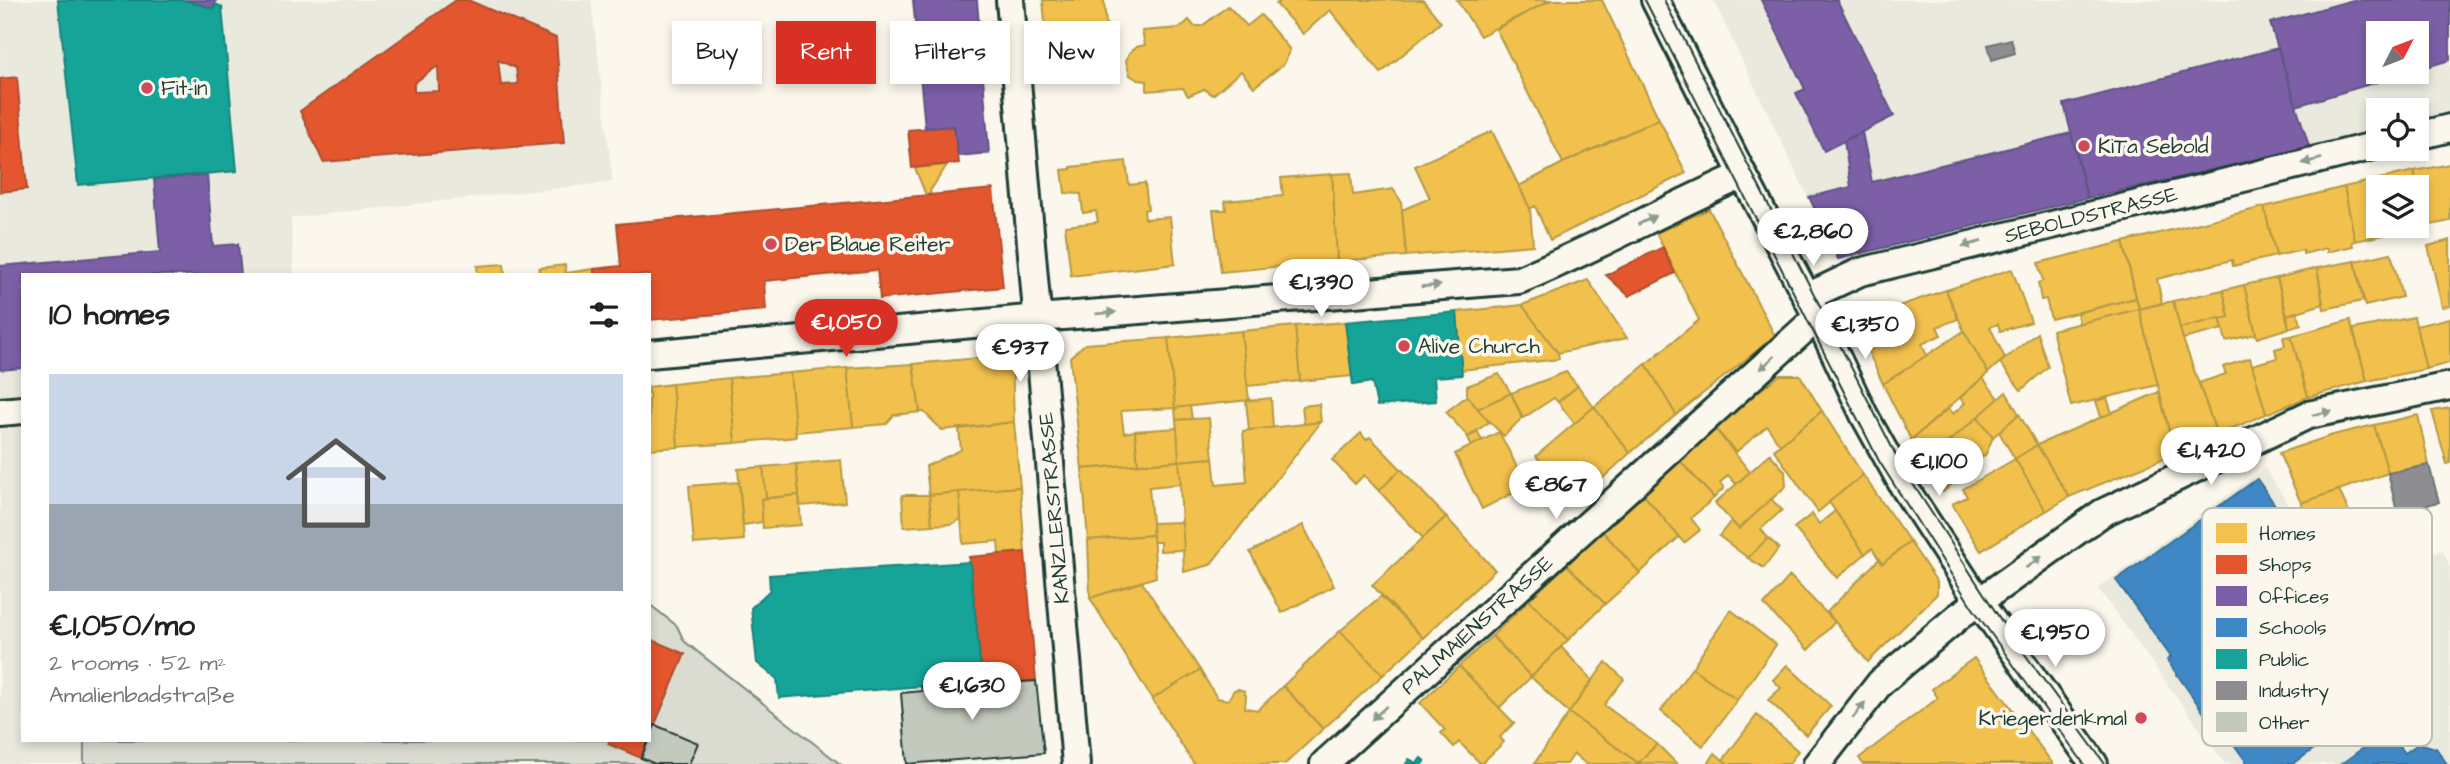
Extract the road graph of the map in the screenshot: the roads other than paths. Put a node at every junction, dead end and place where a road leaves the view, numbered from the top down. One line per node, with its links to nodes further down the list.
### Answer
1 (1010, 0): 8 (street, KANZLERSTRASSE)
2 (1655, 0): 6 (street)
3 (2450, 128): 4 (street)
4 (2429, 133)
5 (2366, 148): 7 (street, SEBOLDSTRASSE, one-way to 7)
6 (1742, 175): 7 (street); 8 (street, one-way to 6)
7 (1813, 308): 13 (street); 15 (street, PALMAIENSTRASSE, one-way to 15)
8 (1038, 318): 9 (street); 14 (street, KANZLERSTRASSE)
9 (651, 354)
10 (2450, 386): 13 (street, one-way to 10)
11 (21, 410): 12 (street)
12 (0, 412)
13 (1979, 602): 16 (street, one-way to 13); 17 (street)
14 (1076, 764)
15 (1324, 764)
16 (1817, 764)
17 (2094, 764)

